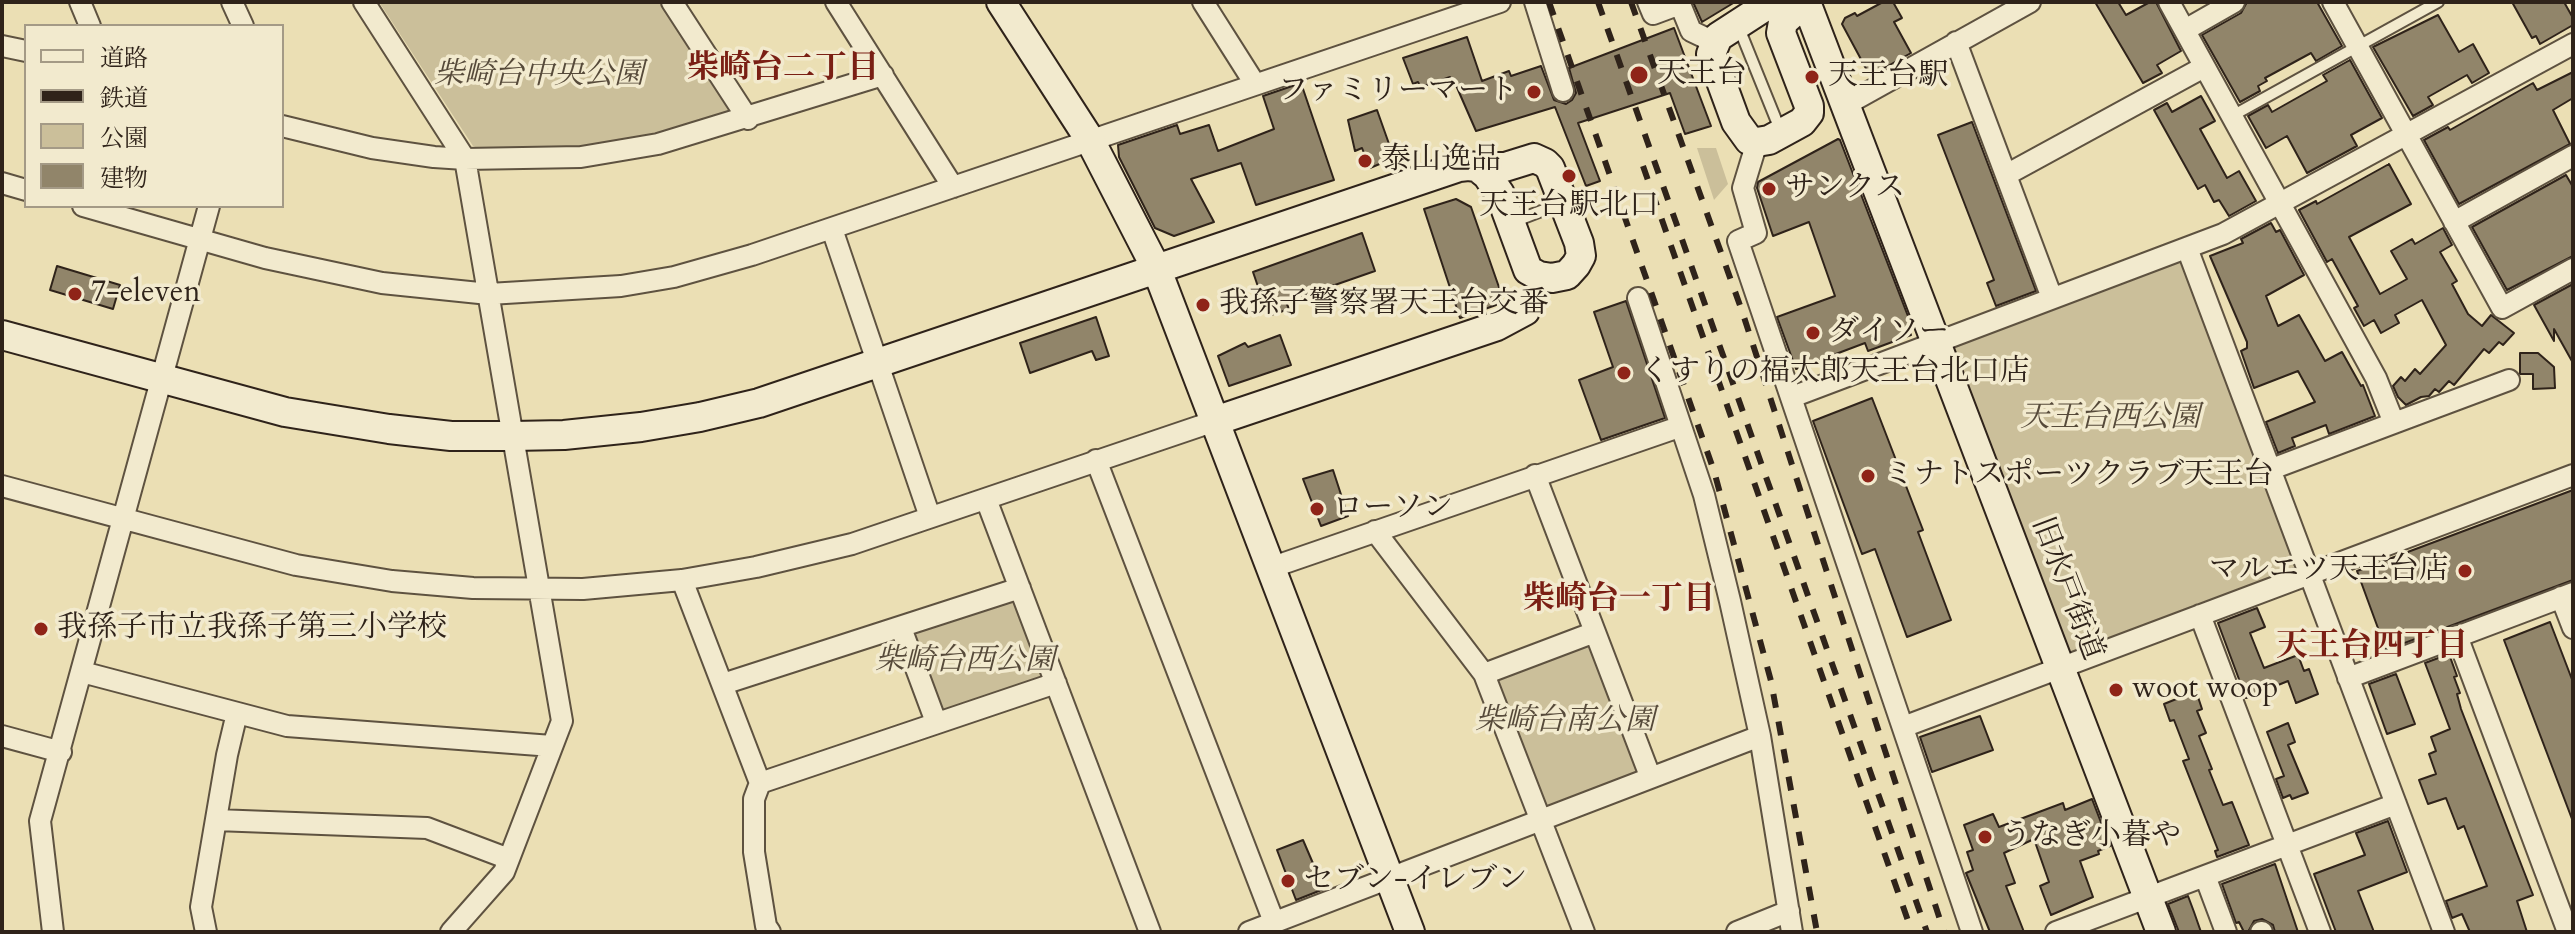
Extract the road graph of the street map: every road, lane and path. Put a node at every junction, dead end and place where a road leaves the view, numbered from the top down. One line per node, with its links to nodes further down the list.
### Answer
1 (80, 2): 19 (street)
2 (232, 2): 20 (street)
3 (364, 2): 41 (street)
4 (672, 2): 35 (street)
5 (836, 2): 30 (street)
6 (1001, 2): 39 (street)
7 (1203, 2): 31 (street)
8 (1500, 2): 31 (street)
9 (1535, 2): 32 (street)
10 (1648, 2): 23 (street)
11 (1772, 2): 21 (street)
12 (1798, 2): 38 (street)
13 (1806, 2): 33 (street, 旧水戸街道)
14 (2030, 2): 24 (street)
15 (2169, 2): 22 (street)
16 (2234, 2): 22 (street)
17 (2333, 2): 27 (street)
18 (2438, 2): 27 (lane)
19 (89, 24)
20 (242, 24)
21 (1737, 24): 23 (street); 38 (lane)
22 (2185, 30): 29 (street)
23 (1714, 42): 38 (street)
24 (1956, 42): 33 (street); 42 (street)
25 (2573, 44): 37 (street)
26 (2, 46): 28 (street)
27 (2358, 46): 34 (lane); 37 (street)
28 (24, 51)
29 (2204, 67): 34 (street); 42 (street)
30 (883, 75): 35 (street); 45 (street)
31 (1255, 84): 39 (street)
32 (1563, 91)
33 (1847, 104): 65 (street, 旧水戸街道)
34 (2232, 116): 48 (street)
35 (748, 119): 41 (street)
36 (284, 126): 41 (street)
37 (2407, 135): 48 (street); 51 (street)
38 (1769, 138): 69 (street)
39 (1090, 140): 45 (street); 57 (street)
40 (2573, 156): 51 (street)
41 (465, 159): 60 (street)
42 (2006, 175): 62 (street)
43 (1494, 176): 47 (street); 52 (street); 57 (street)
44 (2, 183): 46 (street)
45 (953, 187): 53 (street)
46 (24, 189)
47 (1564, 202): 52 (lane); 59 (street)
48 (2280, 203): 55 (street); 71 (street)
49 (90, 208): 54 (street)
50 (208, 208): 54 (street)
51 (2454, 222): 56 (street)
52 (1511, 223): 58 (street)
53 (832, 229): 60 (street); 66 (street)
54 (200, 240): 60 (street); 67 (street)
55 (2187, 248): 62 (street); 75 (street)
56 (2573, 269)
57 (1157, 270): 66 (street); 70 (street)
58 (1528, 270): 59 (street); 63 (street)
59 (1567, 275): 63 (street)
60 (489, 294): 73 (street)
61 (1638, 298): 72 (street)
62 (2052, 298): 65 (street)
63 (1525, 311): 70 (street)
64 (2, 335): 67 (street)
65 (1937, 343): 69 (street); 94 (street, 旧水戸街道)
66 (878, 364): 73 (street); 80 (street)
67 (162, 379): 73 (street); 81 (street)
68 (2509, 380): 71 (street)
69 (1792, 397): 102 (street)
70 (1215, 421): 74 (street); 83 (street)
71 (2394, 423): 75 (street)
72 (1679, 427): 76 (street); 104 (street)
73 (513, 436): 87 (street)
74 (1096, 460): 79 (street); 118 (street)
75 (2269, 470): 84 (street)
76 (1535, 475): 82 (street); 92 (street)
77 (2573, 475): 84 (street)
78 (2, 486): 81 (street)
79 (986, 499): 80 (street); 86 (street)
80 (930, 517): 85 (street)
81 (123, 519): 87 (street); 95 (street)
82 (1375, 531): 83 (street); 96 (street)
83 (1270, 568): 115 (street)
84 (2308, 575): 89 (street); 97 (street)
85 (682, 580): 87 (street); 99 (street)
86 (1020, 588): 90 (street); 98 (street)
87 (540, 589): 105 (street)
88 (2567, 595): 91 (street); 93 (street)
89 (2200, 615): 94 (street); 112 (street)
90 (901, 628): 99 (street); 101 (street)
91 (2573, 628)
92 (1595, 632): 96 (street); 107 (street)
93 (2457, 636): 97 (street); 135 (street)
94 (2060, 669): 102 (street); 116 (street, 旧水戸街道)
95 (82, 672): 100 (street); 106 (street)
96 (1484, 674): 110 (street)
97 (2348, 678): 109 (street)
98 (1056, 683): 101 (street); 123 (street)
99 (723, 684): 108 (street)
100 (237, 713): 105 (street); 111 (street)
101 (936, 722): 108 (street)
102 (1903, 727): 129 (street)
103 (2, 736): 106 (street)
104 (1760, 736): 107 (street); 117 (street)
105 (552, 746): 113 (street)
106 (61, 752): 119 (street)
107 (1650, 776): 110 (street)
108 (760, 783): 122 (street)
109 (2396, 804): 112 (street); 134 (street)
110 (1540, 819): 115 (street); 126 (street)
111 (216, 820): 113 (street); 120 (street)
112 (2287, 845): 114 (street); 133 (street)
113 (509, 859): 121 (street)
114 (2205, 876): 116 (street); 132 (street)
115 (1389, 879): 118 (street); 125 (street)
116 (2148, 898): 130 (street); 131 (street, 旧水戸街道)
117 (1789, 911): 127 (street); 128 (street)
118 (1274, 922): 124 (street)
119 (53, 932)
120 (206, 932)
121 (451, 932)
122 (770, 932)
123 (1150, 932)
124 (1249, 932)
125 (1410, 932)
126 (1584, 932)
127 (1737, 932)
128 (1792, 932)
129 (1972, 932)
130 (2056, 932)
131 (2161, 932)
132 (2226, 932)
133 (2320, 932)
134 (2444, 932)
135 (2568, 932)

